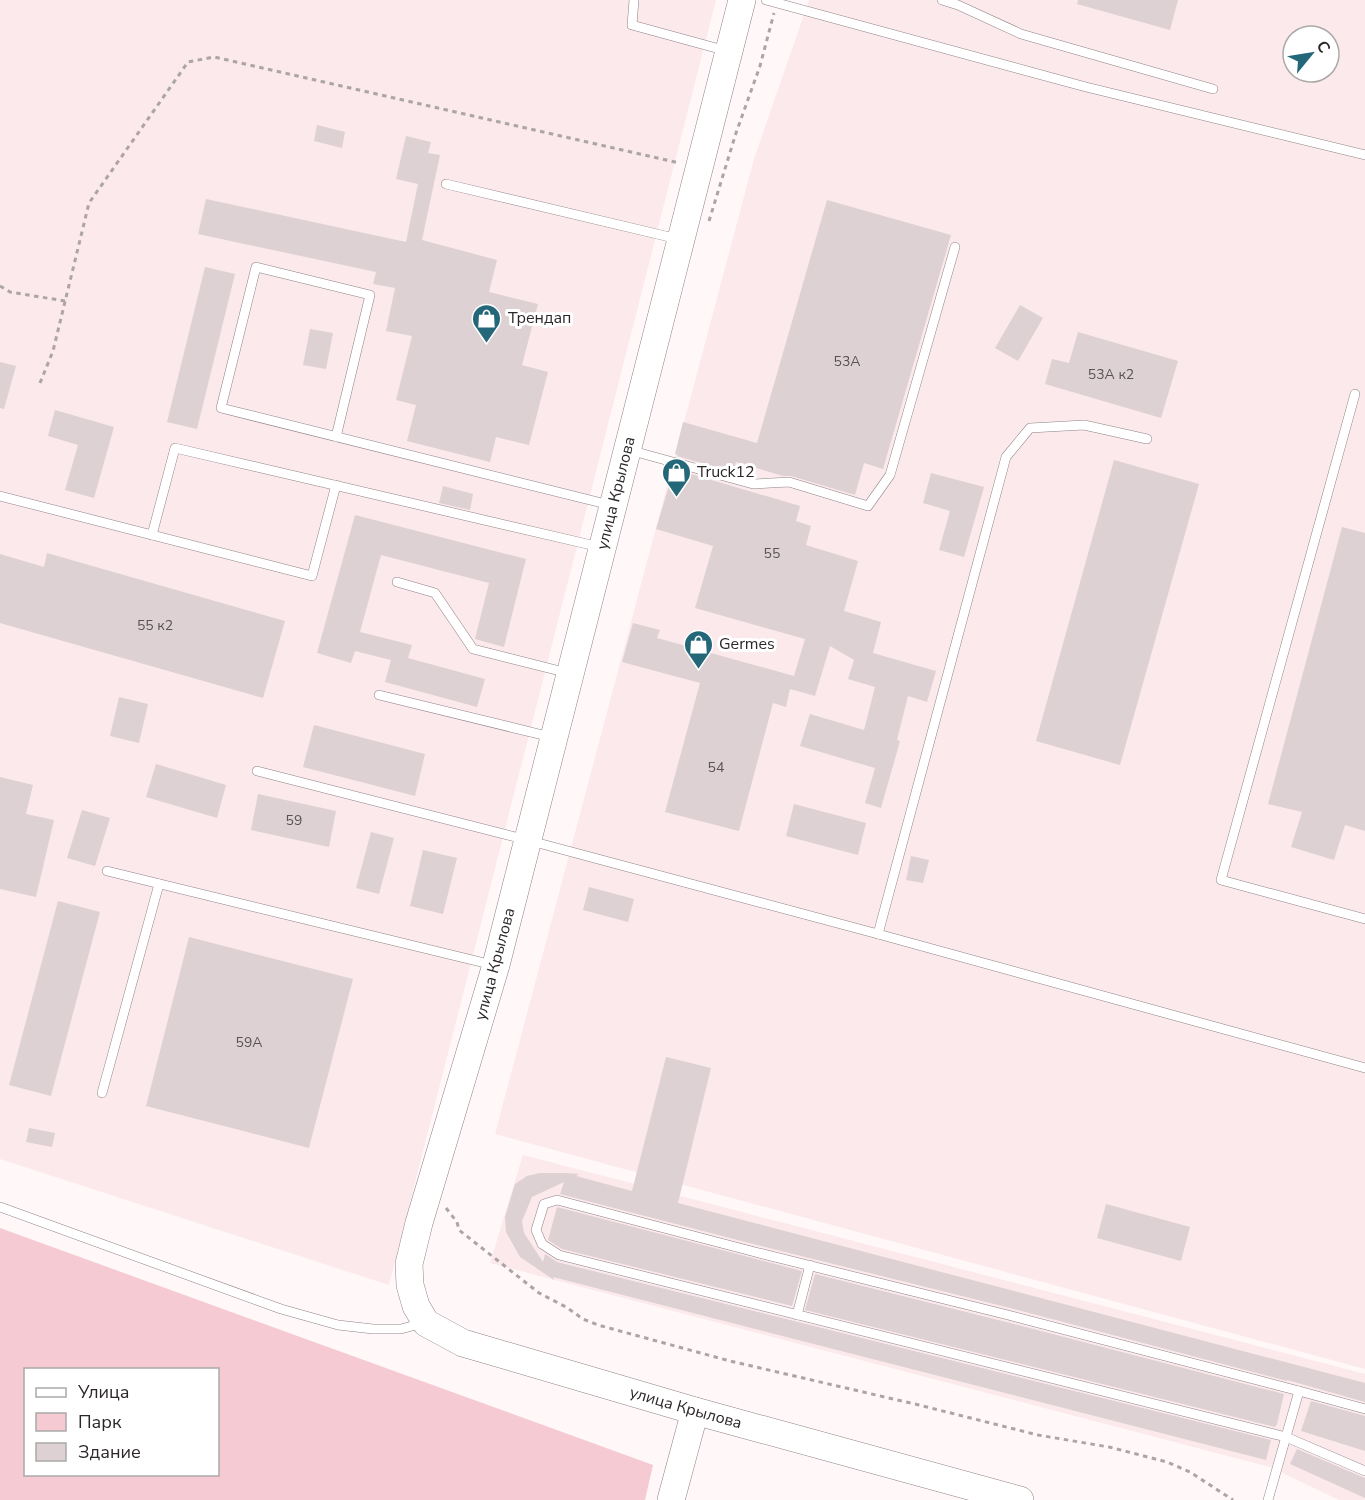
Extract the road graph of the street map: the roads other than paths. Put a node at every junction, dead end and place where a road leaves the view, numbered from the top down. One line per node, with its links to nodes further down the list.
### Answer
1 (634, 0): 5 (lane)
2 (742, 0): 5 (street, улица Крылова)
3 (766, 0): 7 (lane)
4 (942, 0): 6 (lane)
5 (729, 52): 9 (street, улица Крылова)
6 (1213, 89)
7 (1365, 155)
8 (446, 184): 9 (lane)
9 (681, 239): 14 (street, улица Крылова)
10 (956, 247): 14 (lane)
11 (1355, 394): 28 (lane)
12 (336, 437): 12 (lane); 17 (lane)
13 (1147, 439): 29 (lane)
14 (627, 450): 17 (street, улица Крылова)
15 (336, 485): 18 (lane); 18 (lane); 19 (lane)
16 (0, 496): 18 (lane)
17 (613, 506): 19 (street, улица Крылова)
18 (152, 535)
19 (602, 547): 21 (street, улица Крылова)
20 (397, 582): 21 (lane)
21 (570, 673): 23 (street, улица Крылова)
22 (379, 695): 23 (lane)
23 (553, 738): 25 (street, улица Крылова)
24 (257, 771): 25 (lane)
25 (527, 840): 29 (lane); 30 (street, улица Крылова)
26 (107, 871): 27 (lane)
27 (159, 884): 30 (lane); 32 (lane)
28 (1365, 919)
29 (878, 934): 31 (lane)
30 (496, 965): 36 (street, улица Крылова)
31 (1365, 1068)
32 (102, 1093)
33 (0, 1207): 36 (lane)
34 (810, 1266): 35 (lane); 35 (lane); 37 (lane)
35 (797, 1315): 40 (lane)
36 (426, 1323): 39 (street, улица Крылова)
37 (1299, 1391): 38 (lane); 40 (lane)
38 (1365, 1409)
39 (695, 1410): 42 (street); 43 (street, улица Крылова)
40 (1286, 1437): 41 (lane); 44 (lane)
41 (1365, 1471)
42 (671, 1500)
43 (1020, 1500)
44 (1268, 1500)

